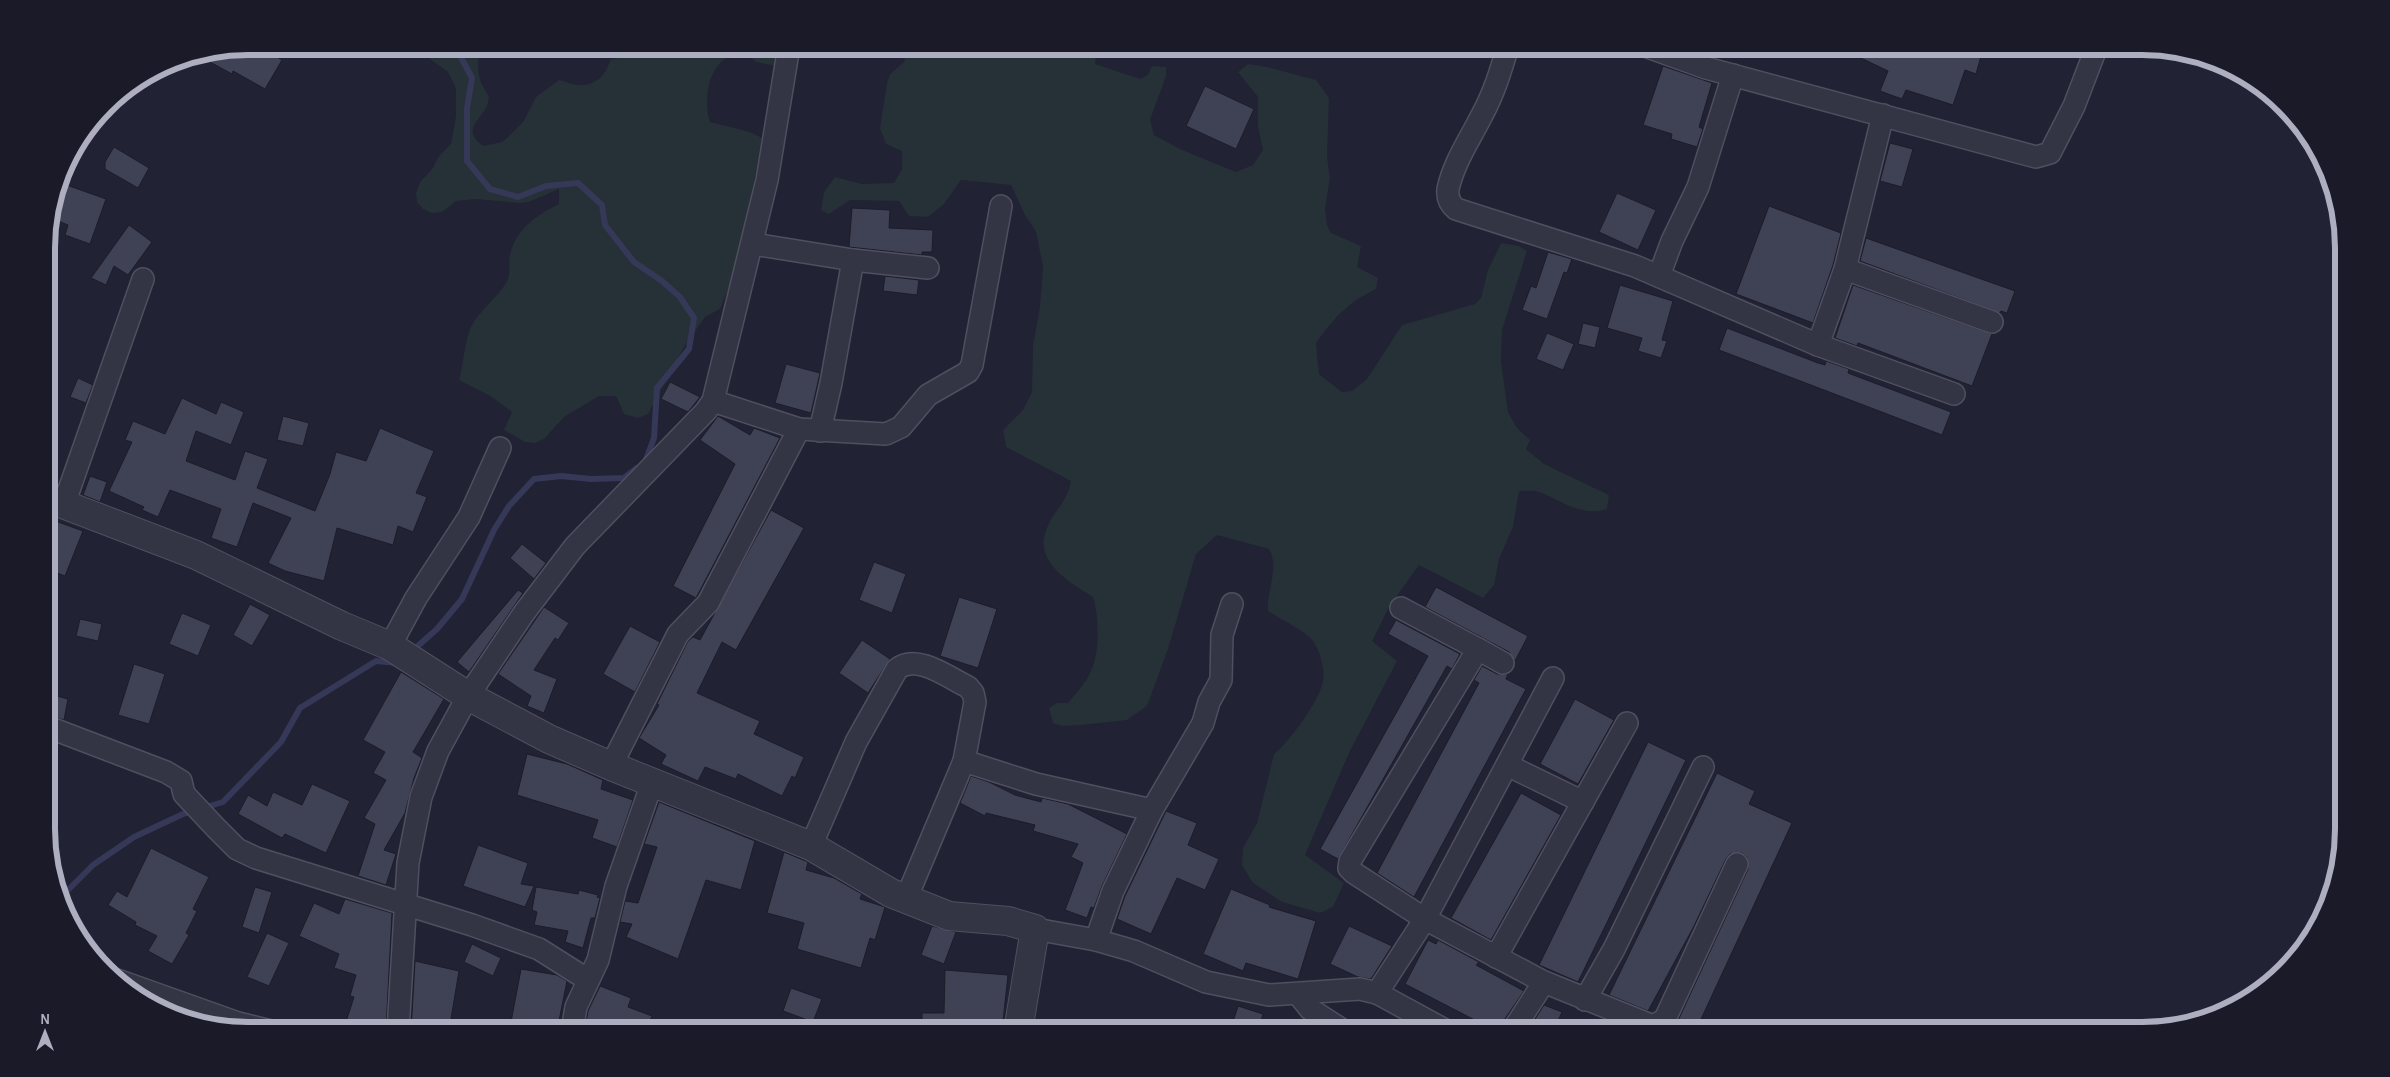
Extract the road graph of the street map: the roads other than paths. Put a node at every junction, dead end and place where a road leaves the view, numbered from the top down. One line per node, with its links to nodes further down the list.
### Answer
1 (788, 55): 8 (street)
2 (1506, 55): 12 (street)
3 (1670, 55): 5 (street)
4 (2094, 55): 6 (street)
5 (1733, 75): 6 (street); 12 (street)
6 (1883, 115): 11 (street)
7 (1001, 206): 19 (street)
8 (752, 244): 9 (street); 17 (street)
9 (853, 260): 10 (street); 19 (street)
10 (928, 268)
11 (1845, 269): 14 (street); 15 (street)
12 (1660, 276): 15 (street)
13 (143, 279): 21 (street)
14 (1992, 322)
15 (1818, 345): 16 (street)
16 (1954, 394)
17 (713, 401): 18 (street); 28 (street)
18 (799, 429): 19 (street); 33 (street)
19 (820, 431)
20 (500, 448): 24 (street)
21 (56, 501): 24 (street)
22 (1232, 604): 37 (street)
23 (1401, 608): 25 (street)
24 (390, 646): 28 (street)
25 (1478, 649): 26 (street); 42 (street)
26 (1503, 663)
27 (1553, 678): 32 (street)
28 (468, 696): 33 (street); 41 (street)
29 (1627, 723): 36 (street)
30 (55, 730): 41 (street)
31 (964, 761): 37 (street); 38 (street); 40 (street)
32 (1507, 765): 36 (street); 42 (street)
33 (611, 766): 35 (street)
34 (1703, 767): 51 (street)
35 (652, 782): 38 (street); 46 (street)
36 (1583, 802): 45 (street)
37 (1152, 810): 44 (street)
38 (811, 846): 40 (street)
39 (1737, 864): 60 (street)
40 (906, 898): 43 (street)
41 (406, 904): 46 (street); 53 (street)
42 (1425, 919): 45 (street); 49 (street)
43 (1036, 929): 44 (street); 55 (street)
44 (1096, 940): 50 (street)
45 (1496, 957): 47 (street)
46 (588, 980): 54 (street)
47 (1544, 982): 51 (street); 58 (street)
48 (140, 988): 52 (street)
49 (1377, 993): 50 (street); 57 (street)
50 (1298, 994): 56 (street)
51 (1584, 1000): 59 (street)
52 (235, 1022)
53 (399, 1022)
54 (574, 1022)
55 (1020, 1022)
56 (1331, 1022)
57 (1430, 1022)
58 (1518, 1022)
59 (1642, 1022)
60 (1662, 1022)

